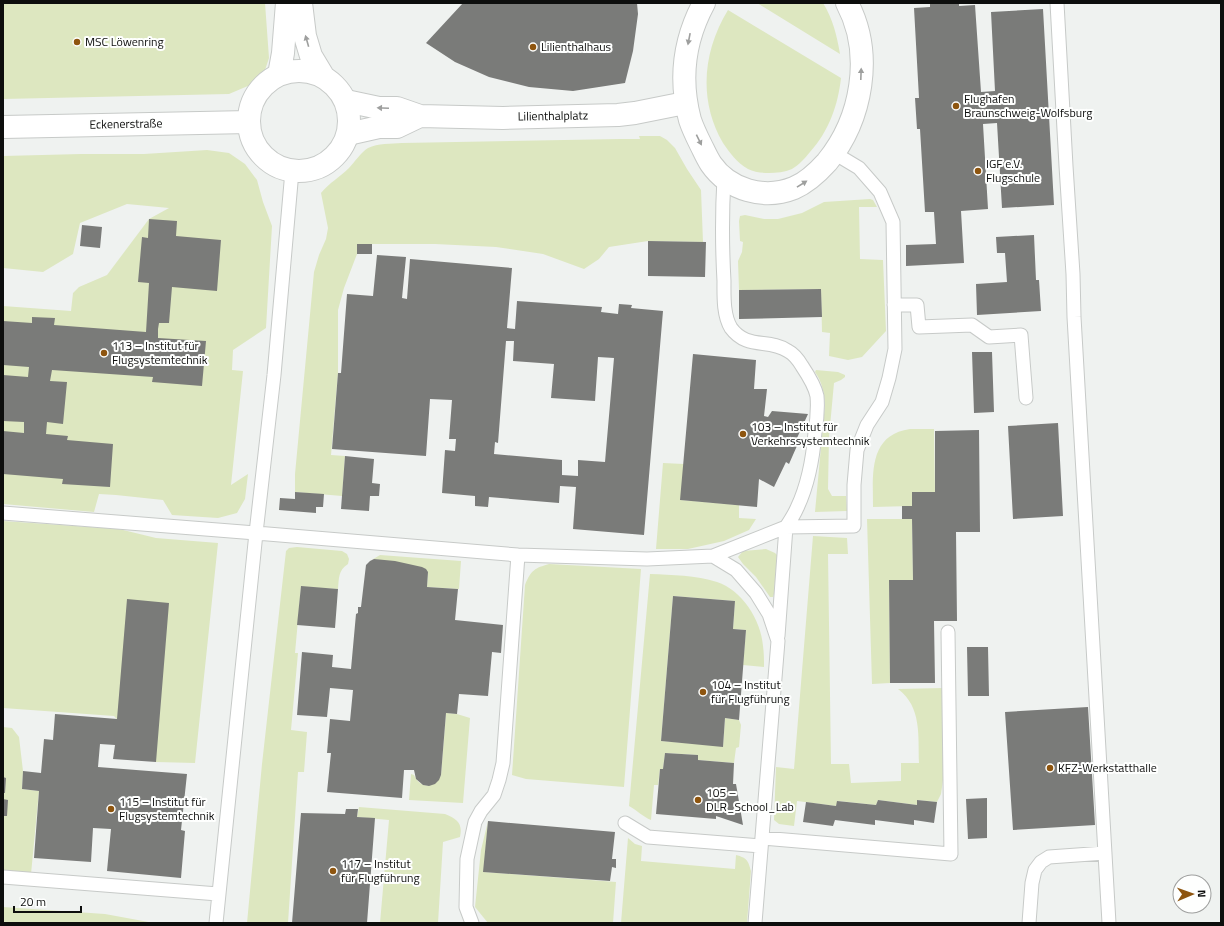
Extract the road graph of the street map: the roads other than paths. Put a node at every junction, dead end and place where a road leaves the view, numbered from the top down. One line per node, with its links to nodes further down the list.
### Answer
1 (287, 3): 6 (street)
2 (301, 3): 7 (street, one-way to 2)
3 (704, 3): 9 (street, one-way to 9)
4 (847, 3): 14 (street, one-way to 4)
5 (1058, 3): 28 (lane)
6 (279, 74): 7 (street); 11 (street)
7 (323, 76): 8 (street)
8 (346, 101): 10 (street, Lilienthalplatz, one-way to 8); 13 (street)
9 (685, 103): 10 (street, Lilienthalplatz); 16 (street, one-way to 16)
10 (420, 116): 13 (street, Lilienthalplatz)
11 (249, 122): 12 (street, Eckenerstraße); 15 (street)
12 (3, 127)
13 (348, 134): 15 (street)
14 (834, 153): 16 (street, one-way to 14); 17 (lane)
15 (292, 171): 21 (lane)
16 (724, 178): 20 (lane)
17 (894, 305): 18 (lane); 20 (lane)
18 (1026, 398)
19 (3, 513): 21 (lane)
20 (786, 527): 23 (lane); 25 (lane)
21 (256, 533): 22 (lane); 30 (lane)
22 (518, 555): 23 (lane); 32 (lane)
23 (713, 556): 25 (lane)
24 (948, 632): 27 (lane)
25 (778, 641): 27 (lane)
26 (625, 823): 27 (lane)
27 (761, 842): 33 (lane)
28 (1105, 853): 34 (lane); 35 (lane)
29 (3, 877): 30 (lane)
30 (218, 894): 31 (lane)
31 (216, 923)
32 (472, 923)
33 (755, 923)
34 (1029, 923)
35 (1109, 923)

